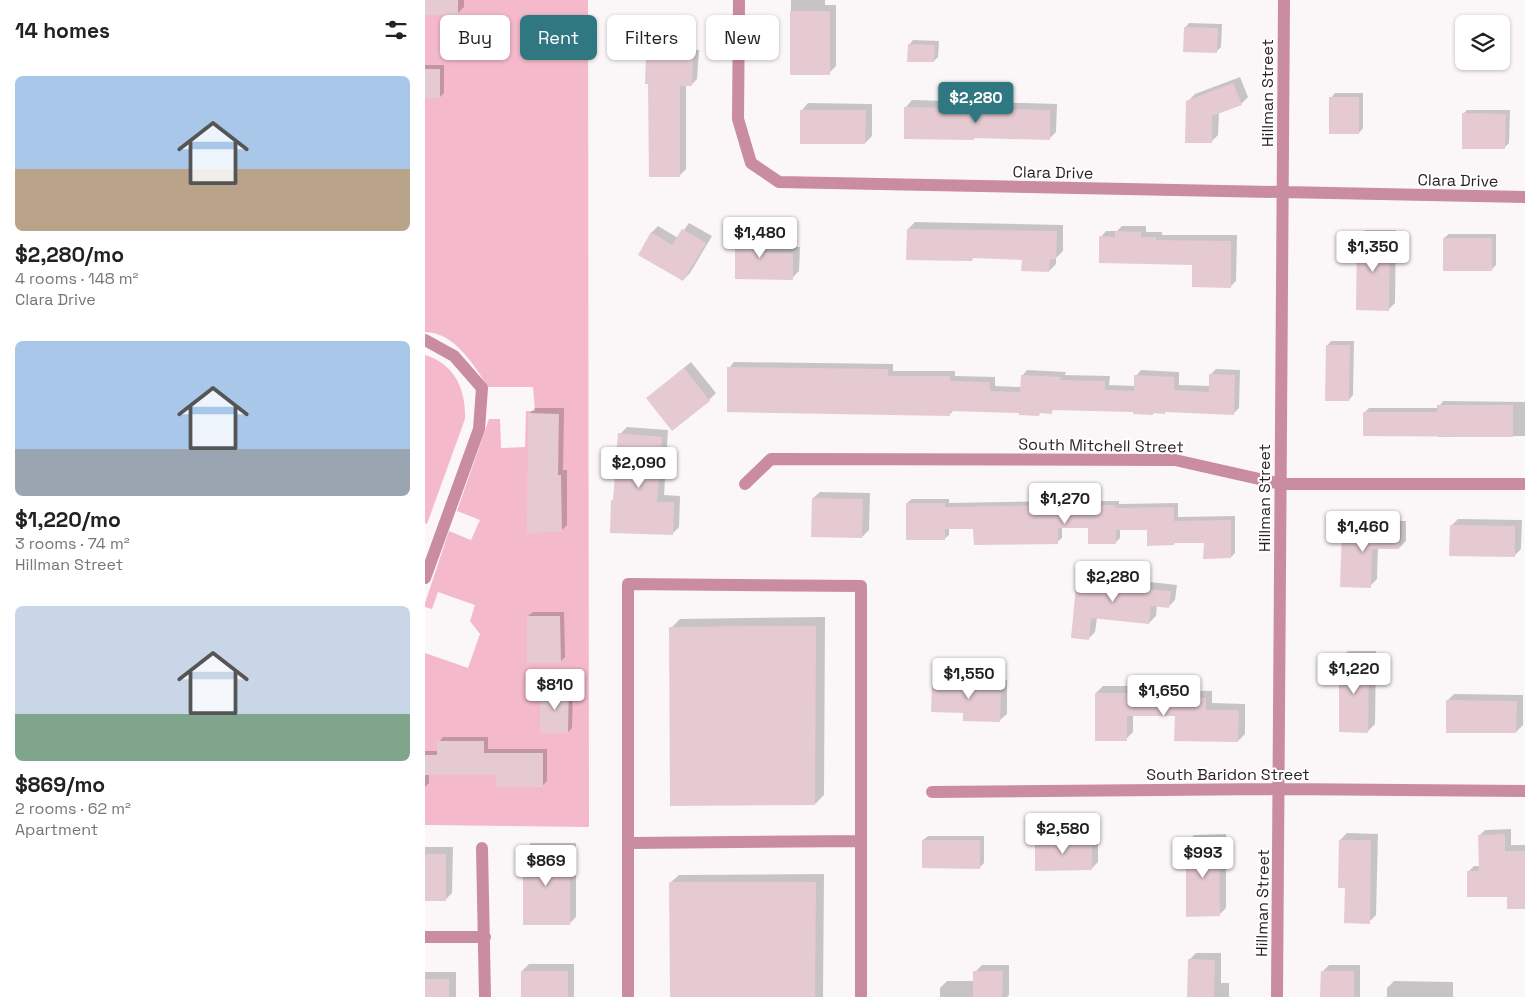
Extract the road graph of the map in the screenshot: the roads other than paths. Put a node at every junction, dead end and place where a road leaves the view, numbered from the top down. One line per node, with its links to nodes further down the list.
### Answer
1 (739, 0): 3 (street, Clara Drive)
2 (1283, 0): 3 (street, Hillman Street)
3 (1283, 193): 4 (street, Clara Drive); 7 (street, Hillman Street)
4 (1525, 197)
5 (425, 340): 9 (street)
6 (745, 484): 7 (street, South Mitchell Street)
7 (1281, 484): 8 (street, South Mitchell Street); 10 (street, Hillman Street)
8 (1525, 484)
9 (425, 578)
10 (1279, 789): 11 (street, South Baridon Street); 12 (street, South Baridon Street); 21 (street, Hillman Street)
11 (1525, 790)
12 (932, 792)
13 (861, 841): 14 (street); 14 (street); 20 (street)
14 (629, 843): 19 (street)
15 (482, 848): 17 (street)
16 (425, 937): 17 (street)
17 (485, 937): 18 (street)
18 (485, 997)
19 (628, 997)
20 (861, 997)
21 (1277, 997)

